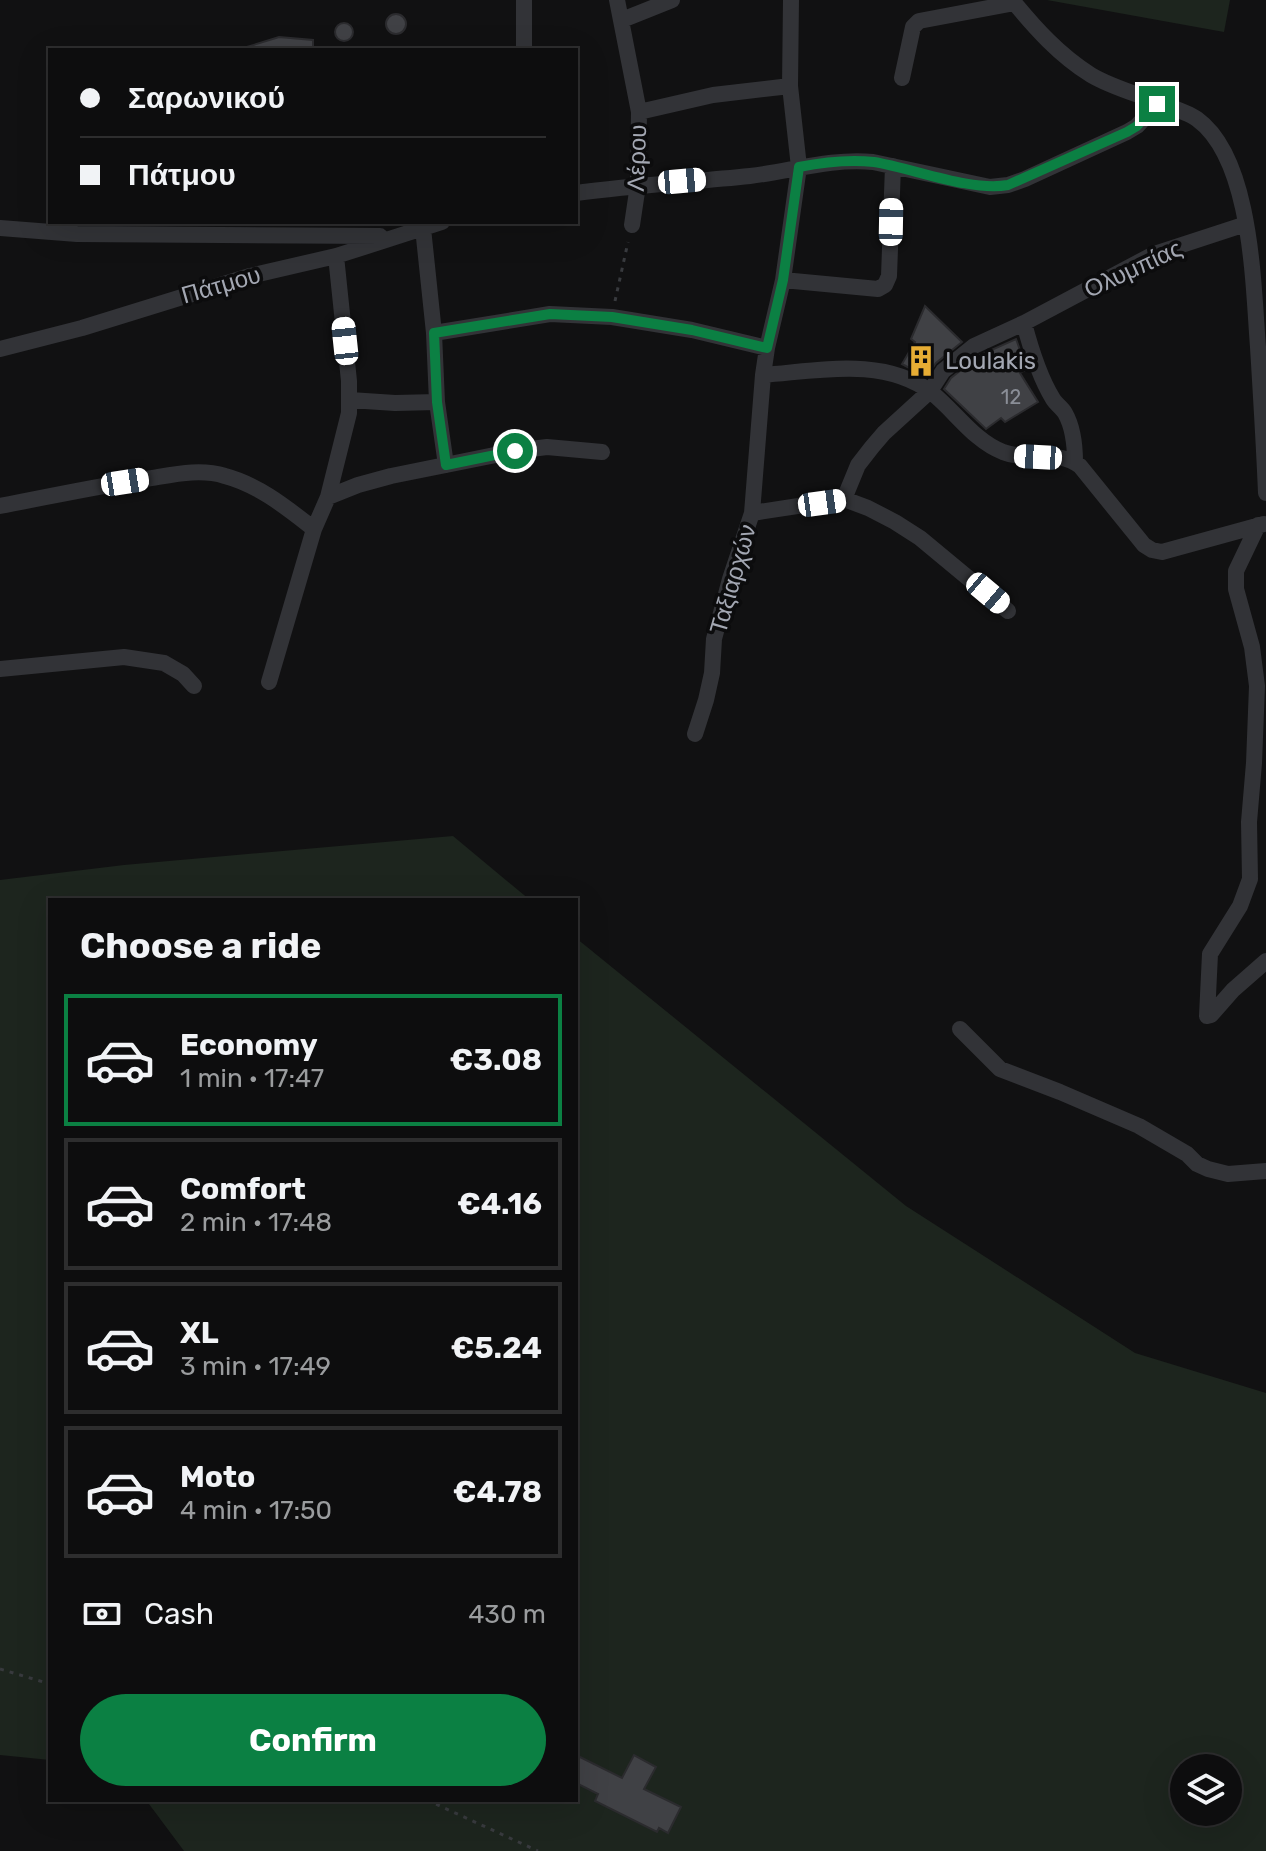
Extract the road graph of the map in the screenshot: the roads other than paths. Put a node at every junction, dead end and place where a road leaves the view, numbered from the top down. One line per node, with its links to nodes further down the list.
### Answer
1 (524, 0): 7 (street)
2 (617, 0): 6 (street, Λέρου)
3 (672, 0): 6 (street)
4 (791, 0): 9 (street)
5 (1013, 2): 8 (street); 10 (street)
6 (622, 20): 11 (street, Λέρου)
7 (524, 48)
8 (902, 78)
9 (790, 86): 11 (street); 13 (street)
10 (1157, 104): 12 (street); 17 (street)
11 (639, 112): 14 (street, Λέρου)
12 (893, 166): 13 (street); 23 (street)
13 (799, 167): 14 (street); 23 (street)
14 (638, 185): 15 (street); 18 (street, Λέρου)
15 (578, 193)
16 (436, 224): 20 (street, Πάτμου)
17 (1246, 224): 24 (street, Ολυμπίας); 32 (street)
18 (632, 225)
19 (0, 228): 21 (street)
20 (423, 228): 21 (street, Πάτμου); 25 (street)
21 (393, 236): 22 (street, Πάτμου)
22 (336, 256): 27 (street, Πάτμου); 30 (street)
23 (783, 280): 26 (street)
24 (1024, 323): 29 (street, Ολυμπίας); 34 (street)
25 (434, 333): 26 (street); 31 (street)
26 (767, 348): 28 (street)
27 (0, 349)
28 (763, 375): 29 (street); 40 (street)
29 (930, 391): 34 (street); 38 (street, Ολυμπίας)
30 (350, 400): 31 (street); 37 (street)
31 (437, 402): 35 (street)
32 (1265, 438): 36 (street)
33 (602, 452): 35 (street)
34 (1075, 462): 41 (street)
35 (446, 465): 37 (street)
36 (1266, 493)
37 (328, 497): 42 (street)
38 (844, 499): 40 (street, Ταξιαρχών); 43 (street)
39 (0, 506): 42 (street)
40 (752, 513): 47 (street, Ταξιαρχών)
41 (1262, 524): 48 (street)
42 (314, 529): 45 (street)
43 (1008, 611)
44 (0, 669): 46 (street)
45 (269, 682)
46 (194, 686)
47 (695, 734)
48 (1266, 961)
49 (960, 1029): 50 (street)
50 (1266, 1171)

